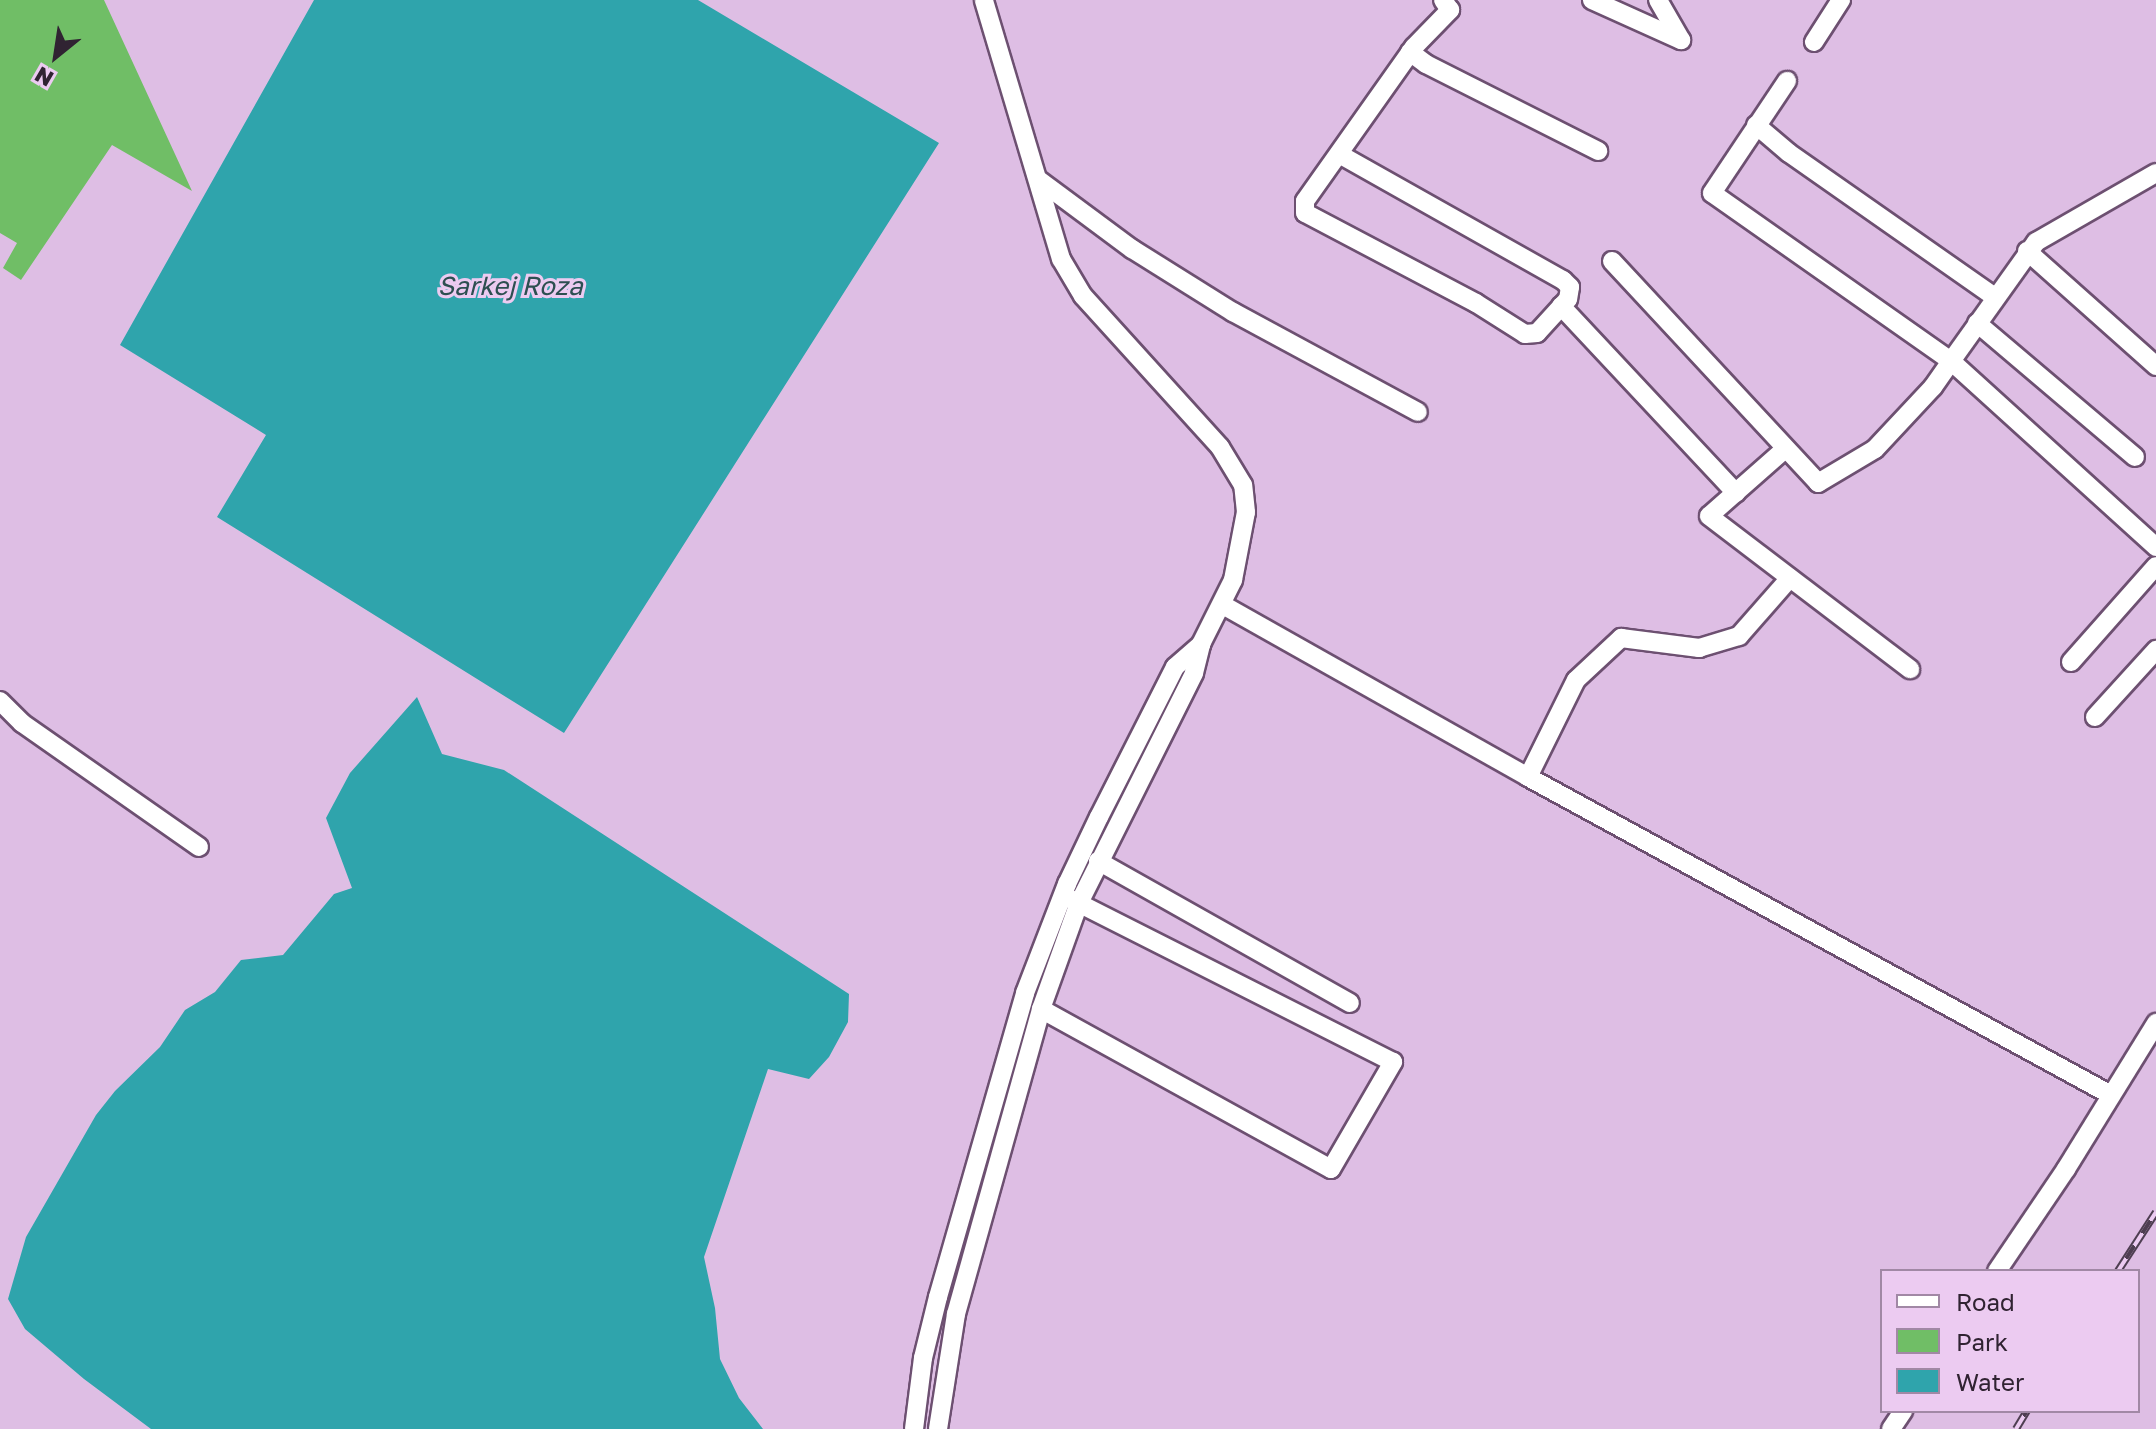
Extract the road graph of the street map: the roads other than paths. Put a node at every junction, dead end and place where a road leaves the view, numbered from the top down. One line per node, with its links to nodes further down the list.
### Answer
1 (984, 0): 14 (street)
2 (1467, 0): 6 (street)
3 (1592, 0): 4 (street)
4 (1658, 0)
5 (1841, 0): 7 (street)
6 (1446, 5): 8 (street)
7 (1814, 42)
8 (1410, 52): 11 (street); 12 (street)
9 (1787, 81): 10 (street)
10 (1756, 125): 17 (street); 20 (street)
11 (1598, 151)
12 (1339, 154): 18 (street); 18 (street)
13 (2156, 173): 15 (street)
14 (1039, 180): 22 (street); 29 (street)
15 (2027, 251): 17 (street); 21 (street)
16 (1612, 261): 23 (street)
17 (1995, 297): 19 (street)
18 (1561, 306): 25 (street)
19 (1977, 323): 20 (street); 24 (street)
20 (1951, 361): 23 (street); 26 (street)
21 (2156, 366)
22 (1418, 412)
23 (1785, 449): 25 (street)
24 (2135, 457)
25 (1736, 493): 28 (street)
26 (2156, 547)
27 (2156, 566): 32 (street)
28 (1790, 578): 33 (street); 38 (street)
29 (1223, 605): 30 (street); 38 (street)
30 (1201, 644): 36 (street); 37 (street)
31 (2156, 650): 35 (street)
32 (2071, 662)
33 (1910, 669)
34 (0, 701): 39 (street)
35 (2095, 717)
36 (1132, 753): 37 (street); 41 (street)
37 (1149, 761): 40 (street)
38 (1528, 777): 46 (street)
39 (199, 847)
40 (1098, 861): 41 (street); 42 (street)
41 (1070, 899): 43 (street); 43 (street); 45 (street)
42 (1350, 1003)
43 (1041, 1009): 47 (street)
44 (2156, 1023): 46 (street)
45 (994, 1094): 47 (street); 49 (street)
46 (2111, 1095): 48 (street)
47 (1013, 1101): 50 (street)
48 (1998, 1269)
49 (935, 1307): 50 (street); 51 (street)
50 (956, 1314): 52 (street)
51 (920, 1378): 52 (street); 53 (street)
52 (943, 1384): 54 (street)
53 (914, 1429)
54 (938, 1429)

